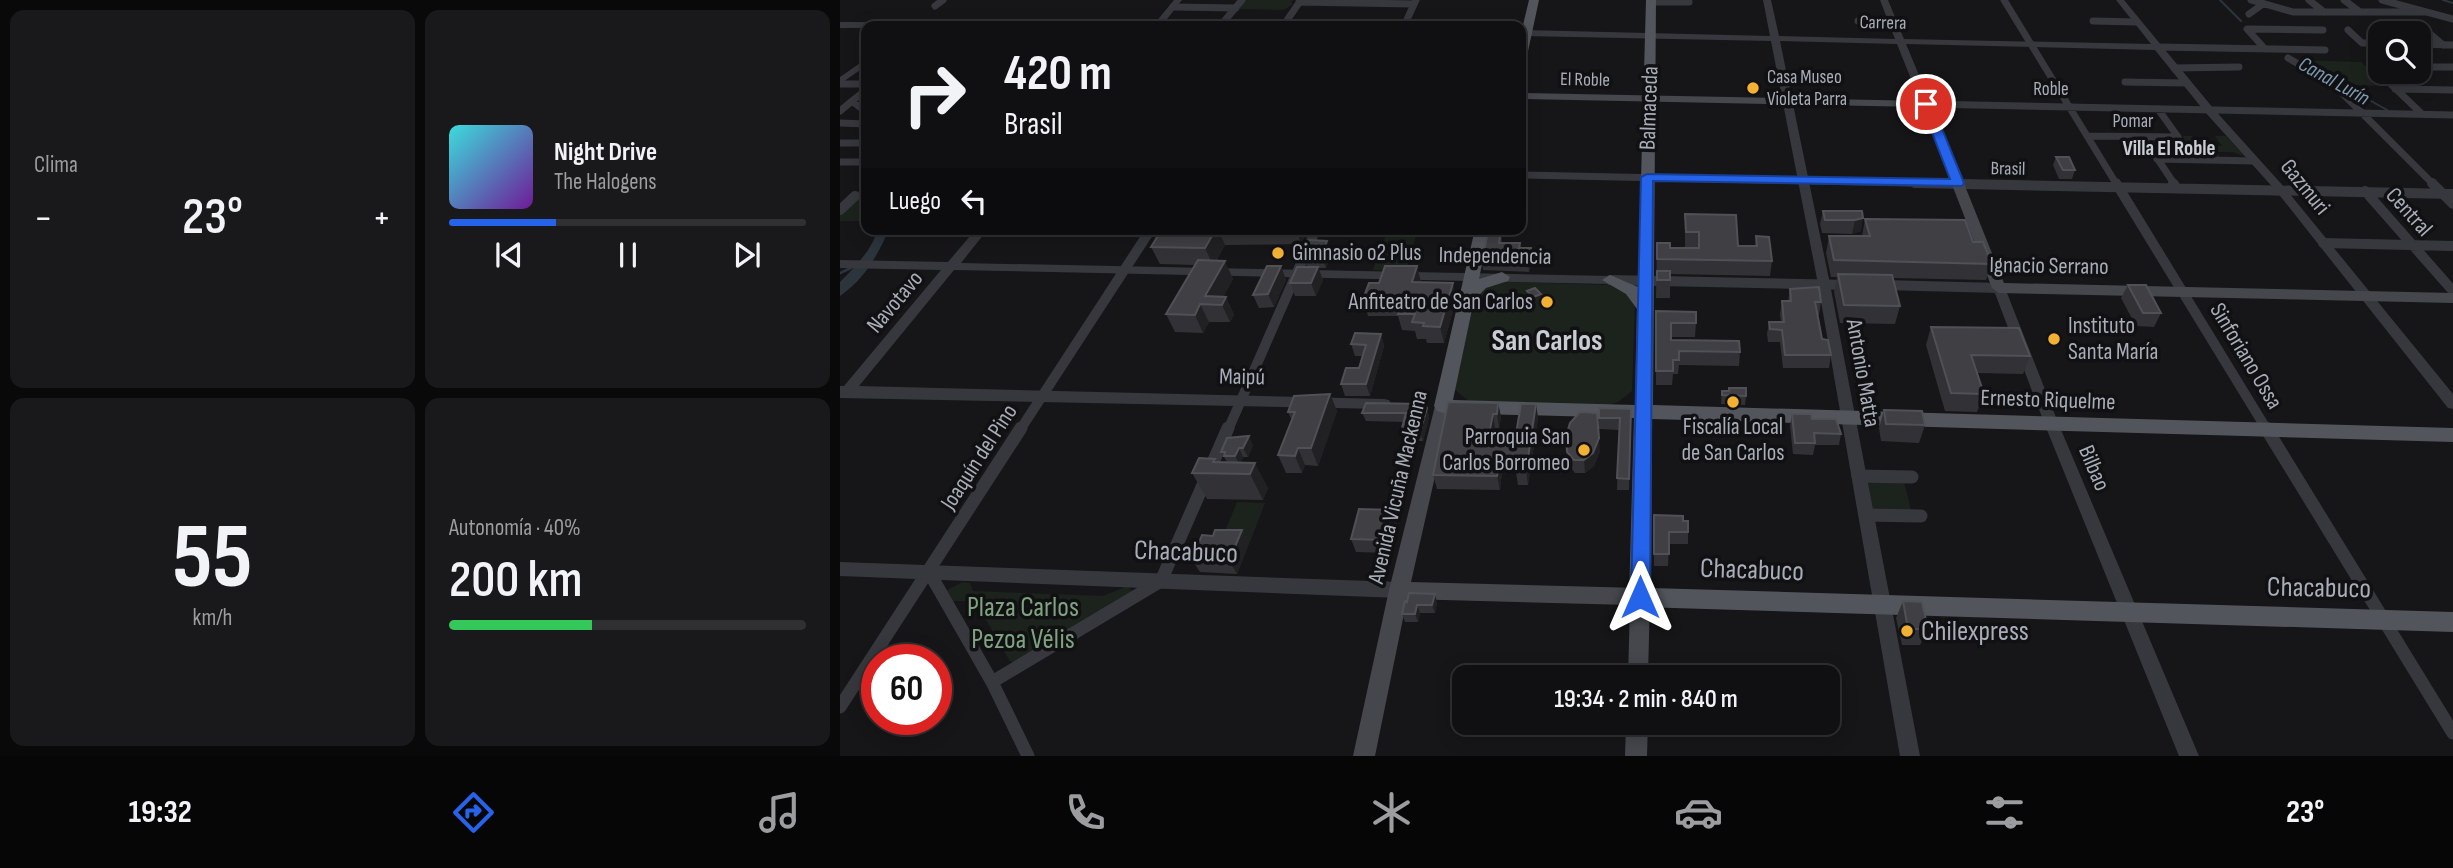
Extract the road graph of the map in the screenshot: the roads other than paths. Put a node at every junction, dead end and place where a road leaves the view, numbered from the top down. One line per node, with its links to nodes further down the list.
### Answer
1 (943, 0): 19 (street)
2 (1242, 0): 20 (street)
3 (1534, 0): 35 (main road)
4 (1767, 0): 46 (street, Antonio Matta)
5 (1884, 0): 33 (street, Bilbao)
6 (2004, 0): 50 (street, Sinforiano Ossa)
7 (2120, 0): 34 (street, Gazmuri)
8 (2251, 0): 17 (street)
9 (2309, 0): 21 (street)
10 (2344, 0): 22 (street)
11 (2382, 0): 23 (street)
12 (1300, 1): 14 (street); 29 (street)
13 (1651, 1): 15 (street); 43 (main road, Balmaceda)
14 (1415, 2): 30 (street)
15 (1689, 2)
16 (1175, 4): 20 (street); 27 (street)
17 (2263, 4): 18 (street); 24 (street)
18 (2274, 4): 21 (street)
19 (935, 6)
20 (1236, 8): 28 (street)
21 (2324, 12): 22 (street)
22 (2360, 12): 23 (street)
23 (2427, 12): 25 (street)
24 (2249, 14)
25 (2441, 16): 26 (street); 38 (street)
26 (2453, 19)
27 (1161, 21)
28 (1225, 21)
29 (1286, 21)
30 (1406, 21)
31 (1858, 21): 33 (street)
32 (2093, 21): 34 (street)
33 (1892, 22): 47 (street, Bilbao)
34 (2137, 22): 54 (street, Gazmuri)
35 (1526, 24)
36 (840, 25): 37 (street)
37 (861, 25)
38 (2453, 25)
39 (2294, 30): 40 (street); 45 (street); 55 (street)
40 (2323, 30)
41 (2348, 30): 49 (street)
42 (1526, 33): 43 (street, Carrera)
43 (1651, 35): 46 (street, Carrera); 73 (main road, Balmaceda)
44 (2431, 35): 52 (street)
45 (2301, 36)
46 (1775, 38): 47 (street, Carrera); 75 (street, Antonio Matta)
47 (1900, 41): 50 (street, Carrera); 76 (street, Bilbao)
48 (2308, 43): 56 (street)
49 (2368, 43)
50 (2031, 45): 54 (street, Carrera); 77 (street, Sinforiano Ossa)
51 (2431, 45): 52 (street)
52 (2443, 45): 53 (street)
53 (2453, 45)
54 (2157, 47): 55 (street, Carrera); 63 (street, Gazmuri)
55 (2265, 49): 56 (street, Carrera)
56 (2315, 50): 57 (street, Carrera)
57 (2325, 50)
58 (2288, 58): 82 (street)
59 (861, 65): 65 (street)
60 (2239, 67): 63 (street)
61 (2431, 67): 62 (street)
62 (2453, 67)
63 (2174, 68): 66 (street, Gazmuri)
64 (2125, 82): 66 (street)
65 (840, 83): 67 (street)
66 (2186, 83): 80 (street, Gazmuri)
67 (861, 84)
68 (2391, 84): 69 (street)
69 (2395, 89): 70 (street); 83 (street)
70 (2453, 90)
71 (861, 94): 74 (street)
72 (1526, 96): 73 (main road, El Roble)
73 (1650, 99): 75 (main road, Roble); 96 (main road, Balmaceda)
74 (852, 101): 78 (street); 81 (street)
75 (1786, 102): 76 (main road, Roble); 97 (street, Antonio Matta)
76 (1926, 104): 77 (street, Roble); 98 (main road, Bilbao)
77 (2069, 106): 79 (street, Roble); 87 (street, Sinforiano Ossa)
78 (861, 108)
79 (2158, 109): 80 (street, Roble); 88 (street, Pomar)
80 (2209, 110): 82 (street, Roble); 93 (street, Gazmuri)
81 (840, 111)
82 (2363, 113): 83 (street, Roble); 103 (street)
83 (2422, 114): 84 (street, Roble)
84 (2453, 115)
85 (840, 123): 86 (street)
86 (861, 124)
87 (2088, 136): 88 (street, Pomar); 99 (street, Sinforiano Ossa)
88 (2143, 137): 91 (street)
89 (840, 143): 90 (street)
90 (861, 143)
91 (2157, 159): 93 (street); 100 (street)
92 (861, 161): 94 (street)
93 (2255, 161): 101 (street, Gazmuri)
94 (840, 162)
95 (1526, 175): 96 (street, Brasil)
96 (1647, 177): 97 (street, Brasil); 122 (main road, Balmaceda)
97 (1801, 180): 98 (street, Brasil); 123 (street, Antonio Matta)
98 (1958, 183): 99 (street, Brasil); 124 (main road, Bilbao)
99 (2118, 186): 100 (street, Brasil); 126 (street, Sinforiano Ossa)
100 (2176, 187): 101 (street, Brasil)
101 (2281, 190): 102 (street, Brasil); 112 (street, Gazmuri)
102 (2365, 191): 103 (street, Brasil); 113 (street, Central)
103 (2442, 194): 104 (street, Brasil); 106 (street)
104 (2453, 194)
105 (855, 197): 107 (street)
106 (2453, 204)
107 (840, 210)
108 (977, 235): 116 (street, Navotavo)
109 (1147, 235): 117 (street, Joaquín del Pino)
110 (1313, 235): 118 (street)
111 (1481, 235): 119 (main road, Avenida Vicuña Mackenna)
112 (2323, 243): 113 (street); 127 (street, Gazmuri)
113 (2413, 245): 114 (street); 125 (street, Central)
114 (2453, 246)
115 (846, 264): 116 (street, Independencia)
116 (952, 266): 117 (street, Independencia); 133 (street, Navotavo)
117 (1125, 269): 118 (street, Independencia); 134 (street, Joaquín del Pino)
118 (1296, 273): 119 (street, Independencia); 135 (street)
119 (1471, 276): 120 (street, Independencia); 129 (main road, Avenida Vicuña Mackenna)
120 (1502, 277): 121 (street, Independencia); 129 (main road)
121 (1610, 280): 122 (street, Independencia); 130 (main road)
122 (1645, 280): 123 (street, Ignacio Serrano); 130 (main road, Balmaceda)
123 (1824, 284): 124 (street, Ignacio Serrano); 142 (street, Antonio Matta)
124 (1999, 288): 126 (main road, Ignacio Serrano); 143 (street, Bilbao)
125 (2453, 290)
126 (2183, 292): 127 (main road, Ignacio Serrano); 144 (street, Sinforiano Ossa)
127 (2366, 296): 128 (main road, Ignacio Serrano); 136 (street, Gazmuri)
128 (2453, 298)
129 (1465, 300): 131 (main road, Avenida Vicuña Mackenna)
130 (1644, 307): 132 (main road, Balmaceda)
131 (1448, 378): 138 (main road, Avenida Vicuña Mackenna); 139 (main road)
132 (1643, 387): 140 (main road); 141 (main road, Balmaceda)
133 (843, 395): 134 (street, Maipú)
134 (1044, 396): 135 (street, Maipú); 151 (street, Joaquín del Pino)
135 (1241, 401): 137 (street, Maipú); 152 (street)
136 (2453, 404)
137 (1405, 405)
138 (1437, 405): 139 (main road); 153 (main road, Avenida Vicuña Mackenna)
139 (1479, 407): 140 (main road)
140 (1604, 410): 141 (main road)
141 (1642, 411): 142 (main road, Ernesto Riquelme); 154 (main road, Balmaceda)
142 (1848, 418): 143 (main road, Ernesto Riquelme); 146 (street, Antonio Matta)
143 (2052, 425): 144 (main road, Ernesto Riquelme); 156 (street, Bilbao)
144 (2268, 432): 145 (main road, Ernesto Riquelme); 157 (street, Sinforiano Ossa)
145 (2453, 435)
146 (1858, 476): 147 (street); 148 (street, Antonio Matta)
147 (1912, 477)
148 (1865, 515): 149 (street); 155 (street, Antonio Matta)
149 (1921, 516)
150 (840, 569): 151 (street, Chacabuco)
151 (929, 572): 152 (street, Chacabuco); 160 (street); 161 (street, Joaquín del Pino)
152 (1161, 581): 153 (street, Chacabuco); 160 (street)
153 (1399, 590): 154 (main road, Chacabuco); 165 (main road, Avenida Vicuña Mackenna)
154 (1640, 597): 155 (main road, Chacabuco); 159 (main road, Balmaceda)
155 (1883, 604): 156 (main road, Chacabuco); 167 (street, Antonio Matta)
156 (2130, 613): 157 (main road, Chacabuco); 168 (street, Bilbao)
157 (2383, 620): 158 (main road, Chacabuco); 162 (street, Sinforiano Ossa)
158 (2453, 622)
159 (1638, 665)
160 (992, 682): 164 (street)
161 (840, 707)
162 (2453, 733)
163 (1637, 735): 166 (main road)
164 (1028, 756)
165 (1364, 756)
166 (1636, 756)
167 (1910, 756)
168 (2189, 756)

